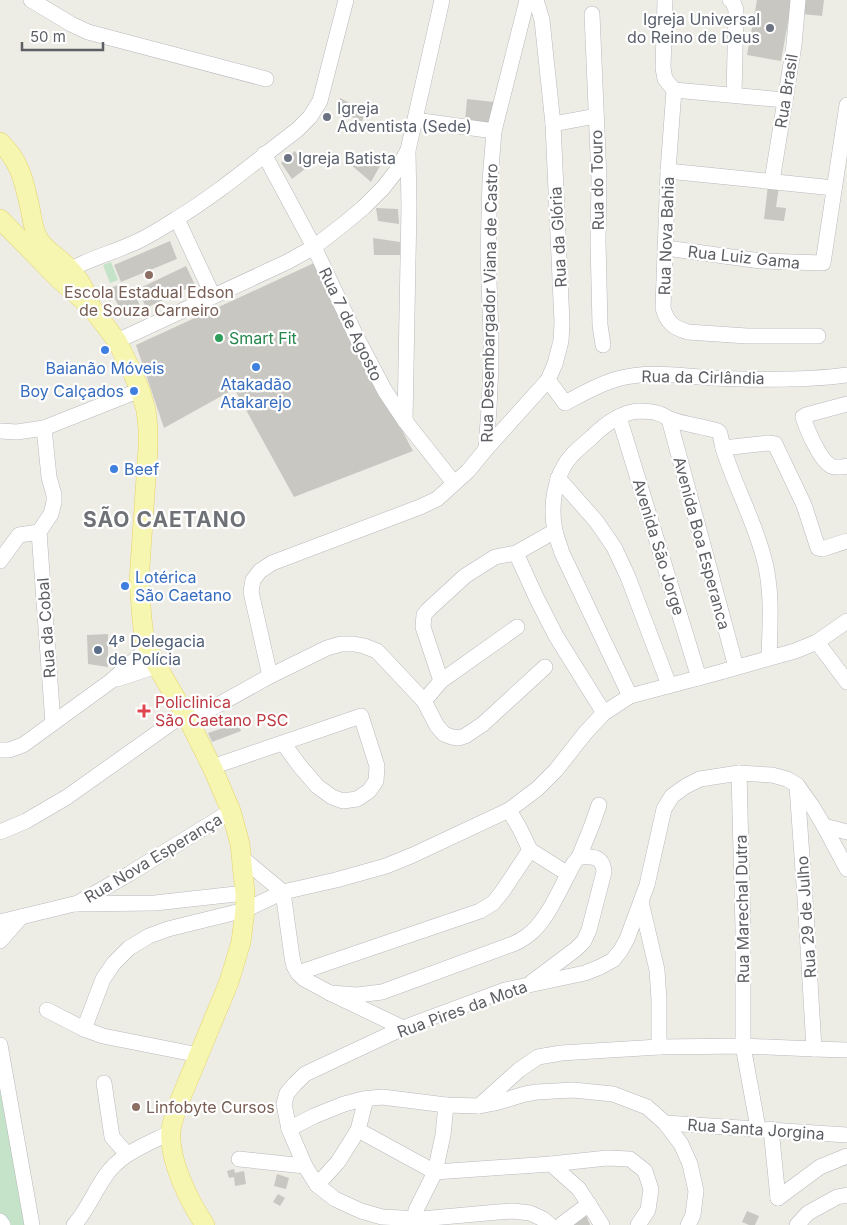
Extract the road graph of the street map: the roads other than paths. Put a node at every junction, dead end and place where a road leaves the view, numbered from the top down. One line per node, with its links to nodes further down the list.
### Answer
1 (31, 0): 10 (street)
2 (346, 0): 21 (street)
3 (441, 0): 16 (street)
4 (527, 0): 18 (street, Rua Desembargador Viana de Castro)
5 (536, 0): 17 (street, Rua da Glória)
6 (665, 0): 11 (street)
7 (730, 0): 12 (street)
8 (798, 0): 13 (street, Rua Brasil)
9 (592, 14): 15 (street, Rua do Touro)
10 (266, 79)
11 (674, 90): 12 (street); 22 (street, Rua Nova Bahia)
12 (734, 95): 13 (street)
13 (785, 100): 23 (street, Rua Brasil)
14 (847, 105): 24 (street)
15 (596, 116): 17 (street); 34 (street, Rua do Touro)
16 (415, 120): 18 (street); 20 (street)
17 (553, 124): 36 (street, Rua da Glória)
18 (494, 131): 45 (street, Rua Desembargador Viana de Castro)
19 (0, 142): 25 (main road)
20 (408, 150): 28 (street); 41 (street)
21 (264, 154): 26 (street); 28 (street, Rua 7 de Agosto)
22 (668, 172): 23 (street); 29 (street, Rua Nova Bahia)
23 (772, 182): 24 (street)
24 (834, 188): 29 (street, Rua Luiz Gama)
25 (28, 201): 27 (main road); 30 (main road)
26 (177, 219): 30 (street); 31 (street)
27 (1, 220): 30 (main road)
28 (314, 247): 31 (street); 41 (street, Rua 7 de Agosto)
29 (666, 248): 32 (street, Rua Nova Bahia)
30 (64, 274): 33 (main road)
31 (213, 296): 33 (street)
32 (818, 336)
33 (116, 341): 37 (main road)
34 (603, 345)
35 (847, 376): 36 (street, Rua da Cirlândia)
36 (548, 380): 45 (street, Rua da Glória)
37 (140, 390): 42 (street); 57 (main road)
38 (847, 404): 46 (street)
39 (619, 417): 40 (street); 47 (street); 63 (street, Avenida São Jorge)
40 (669, 419): 44 (street); 61 (street, Avenida Boa Esperanca)
41 (405, 421): 48 (street, Rua 7 de Agosto)
42 (44, 428): 43 (street); 50 (street)
43 (0, 431)
44 (723, 448): 51 (street); 58 (street)
45 (486, 449): 48 (street, Rua Desembargador Viana de Castro)
46 (847, 466)
47 (558, 478): 49 (street); 67 (street)
48 (454, 483): 62 (street, Rua Desembargador Viana de Castro)
49 (555, 531): 52 (street); 68 (street)
50 (39, 532): 53 (street); 72 (street, Rua da Cobal)
51 (847, 541)
52 (516, 553): 64 (street); 70 (street)
53 (0, 561)
54 (847, 620): 56 (street)
55 (517, 627): 64 (street)
56 (817, 642): 58 (street); 66 (street)
57 (148, 648): 59 (main road); 65 (street)
58 (769, 658): 61 (street)
59 (156, 666): 65 (street); 71 (main road)
60 (545, 667): 69 (street)
61 (736, 667): 63 (street)
62 (270, 676): 69 (street); 71 (street)
63 (699, 678): 67 (street)
64 (441, 681): 69 (street)
65 (111, 682): 72 (street)
66 (847, 682)
67 (669, 685): 68 (street)
68 (630, 696): 70 (street)
69 (424, 701)
70 (604, 712): 79 (street)
71 (186, 718): 75 (main road); 82 (street)
72 (53, 723): 74 (street)
73 (283, 743): 73 (street); 75 (street)
74 (0, 750)
75 (212, 767): 80 (main road)
76 (739, 773): 77 (street, Rua Pires da Mota); 91 (street, Rua Pires da Mota); 103 (street, Rua Marechal Dutra)
77 (797, 785): 81 (street); 105 (street, Rua 29 de Julho)
78 (598, 805): 85 (street)
79 (509, 810): 84 (street); 89 (street)
80 (231, 811): 86 (main road); 92 (street, Rua Nova Esperança)
81 (824, 826): 83 (street); 87 (street)
82 (0, 832)
83 (847, 832)
84 (530, 850): 88 (street); 96 (street)
85 (579, 857): 88 (street); 97 (street)
86 (242, 858): 89 (street); 90 (main road)
87 (847, 869)
88 (568, 874): 98 (street)
89 (283, 892): 90 (street); 96 (street)
90 (245, 902): 92 (street); 101 (street); 107 (main road)
91 (641, 902): 97 (street, Rua Pires da Mota); 104 (street)
92 (74, 904): 93 (street)
93 (21, 917): 94 (street); 95 (street)
94 (0, 922)
95 (0, 941)
96 (298, 973): 98 (street)
97 (530, 984): 100 (street, Rua Pires da Mota)
98 (330, 993): 100 (street)
99 (47, 1010): 101 (street)
100 (403, 1028): 113 (street, Rua Pires da Mota)
101 (84, 1029): 107 (street)
102 (0, 1045): 132 (street)
103 (743, 1046): 104 (street); 105 (street); 114 (street, Rua Marechal Dutra)
104 (659, 1047): 111 (street)
105 (814, 1049): 106 (street)
106 (847, 1050)
107 (199, 1055): 116 (main road)
108 (104, 1083): 118 (street)
109 (366, 1099): 110 (street); 113 (street); 115 (street)
110 (446, 1104): 111 (street); 123 (street)
111 (479, 1106): 112 (street)
112 (665, 1123): 114 (street, Rua Santa Jorgina); 140 (street)
113 (289, 1128): 122 (street, Rua Pires da Mota)
114 (765, 1129): 117 (street, Rua Santa Jorgina); 119 (street, Rua Marechal Dutra)
115 (358, 1130): 123 (street); 124 (street)
116 (171, 1132): 118 (street); 134 (main road)
117 (847, 1135)
118 (127, 1154): 133 (street)
119 (847, 1156)
120 (239, 1159): 122 (street)
121 (551, 1164): 123 (street); 126 (street); 139 (street)
122 (305, 1166): 124 (street, Rua Pires da Mota)
123 (435, 1172): 128 (street)
124 (317, 1185): 129 (street, Rua Pires da Mota)
125 (847, 1195): 141 (street)
126 (589, 1204): 137 (street); 138 (street)
127 (463, 1215): 128 (street, Rua Pires da Mota); 135 (street); 136 (street, Rua Pires da Mota)
128 (418, 1218): 129 (street, Rua Pires da Mota)
129 (376, 1220)
130 (0, 1221): 131 (street)
131 (3, 1225)
132 (32, 1225)
133 (74, 1225)
134 (205, 1225)
135 (478, 1225)
136 (550, 1225)
137 (561, 1225)
138 (602, 1225)
139 (638, 1225)
140 (688, 1225)
141 (797, 1225)

